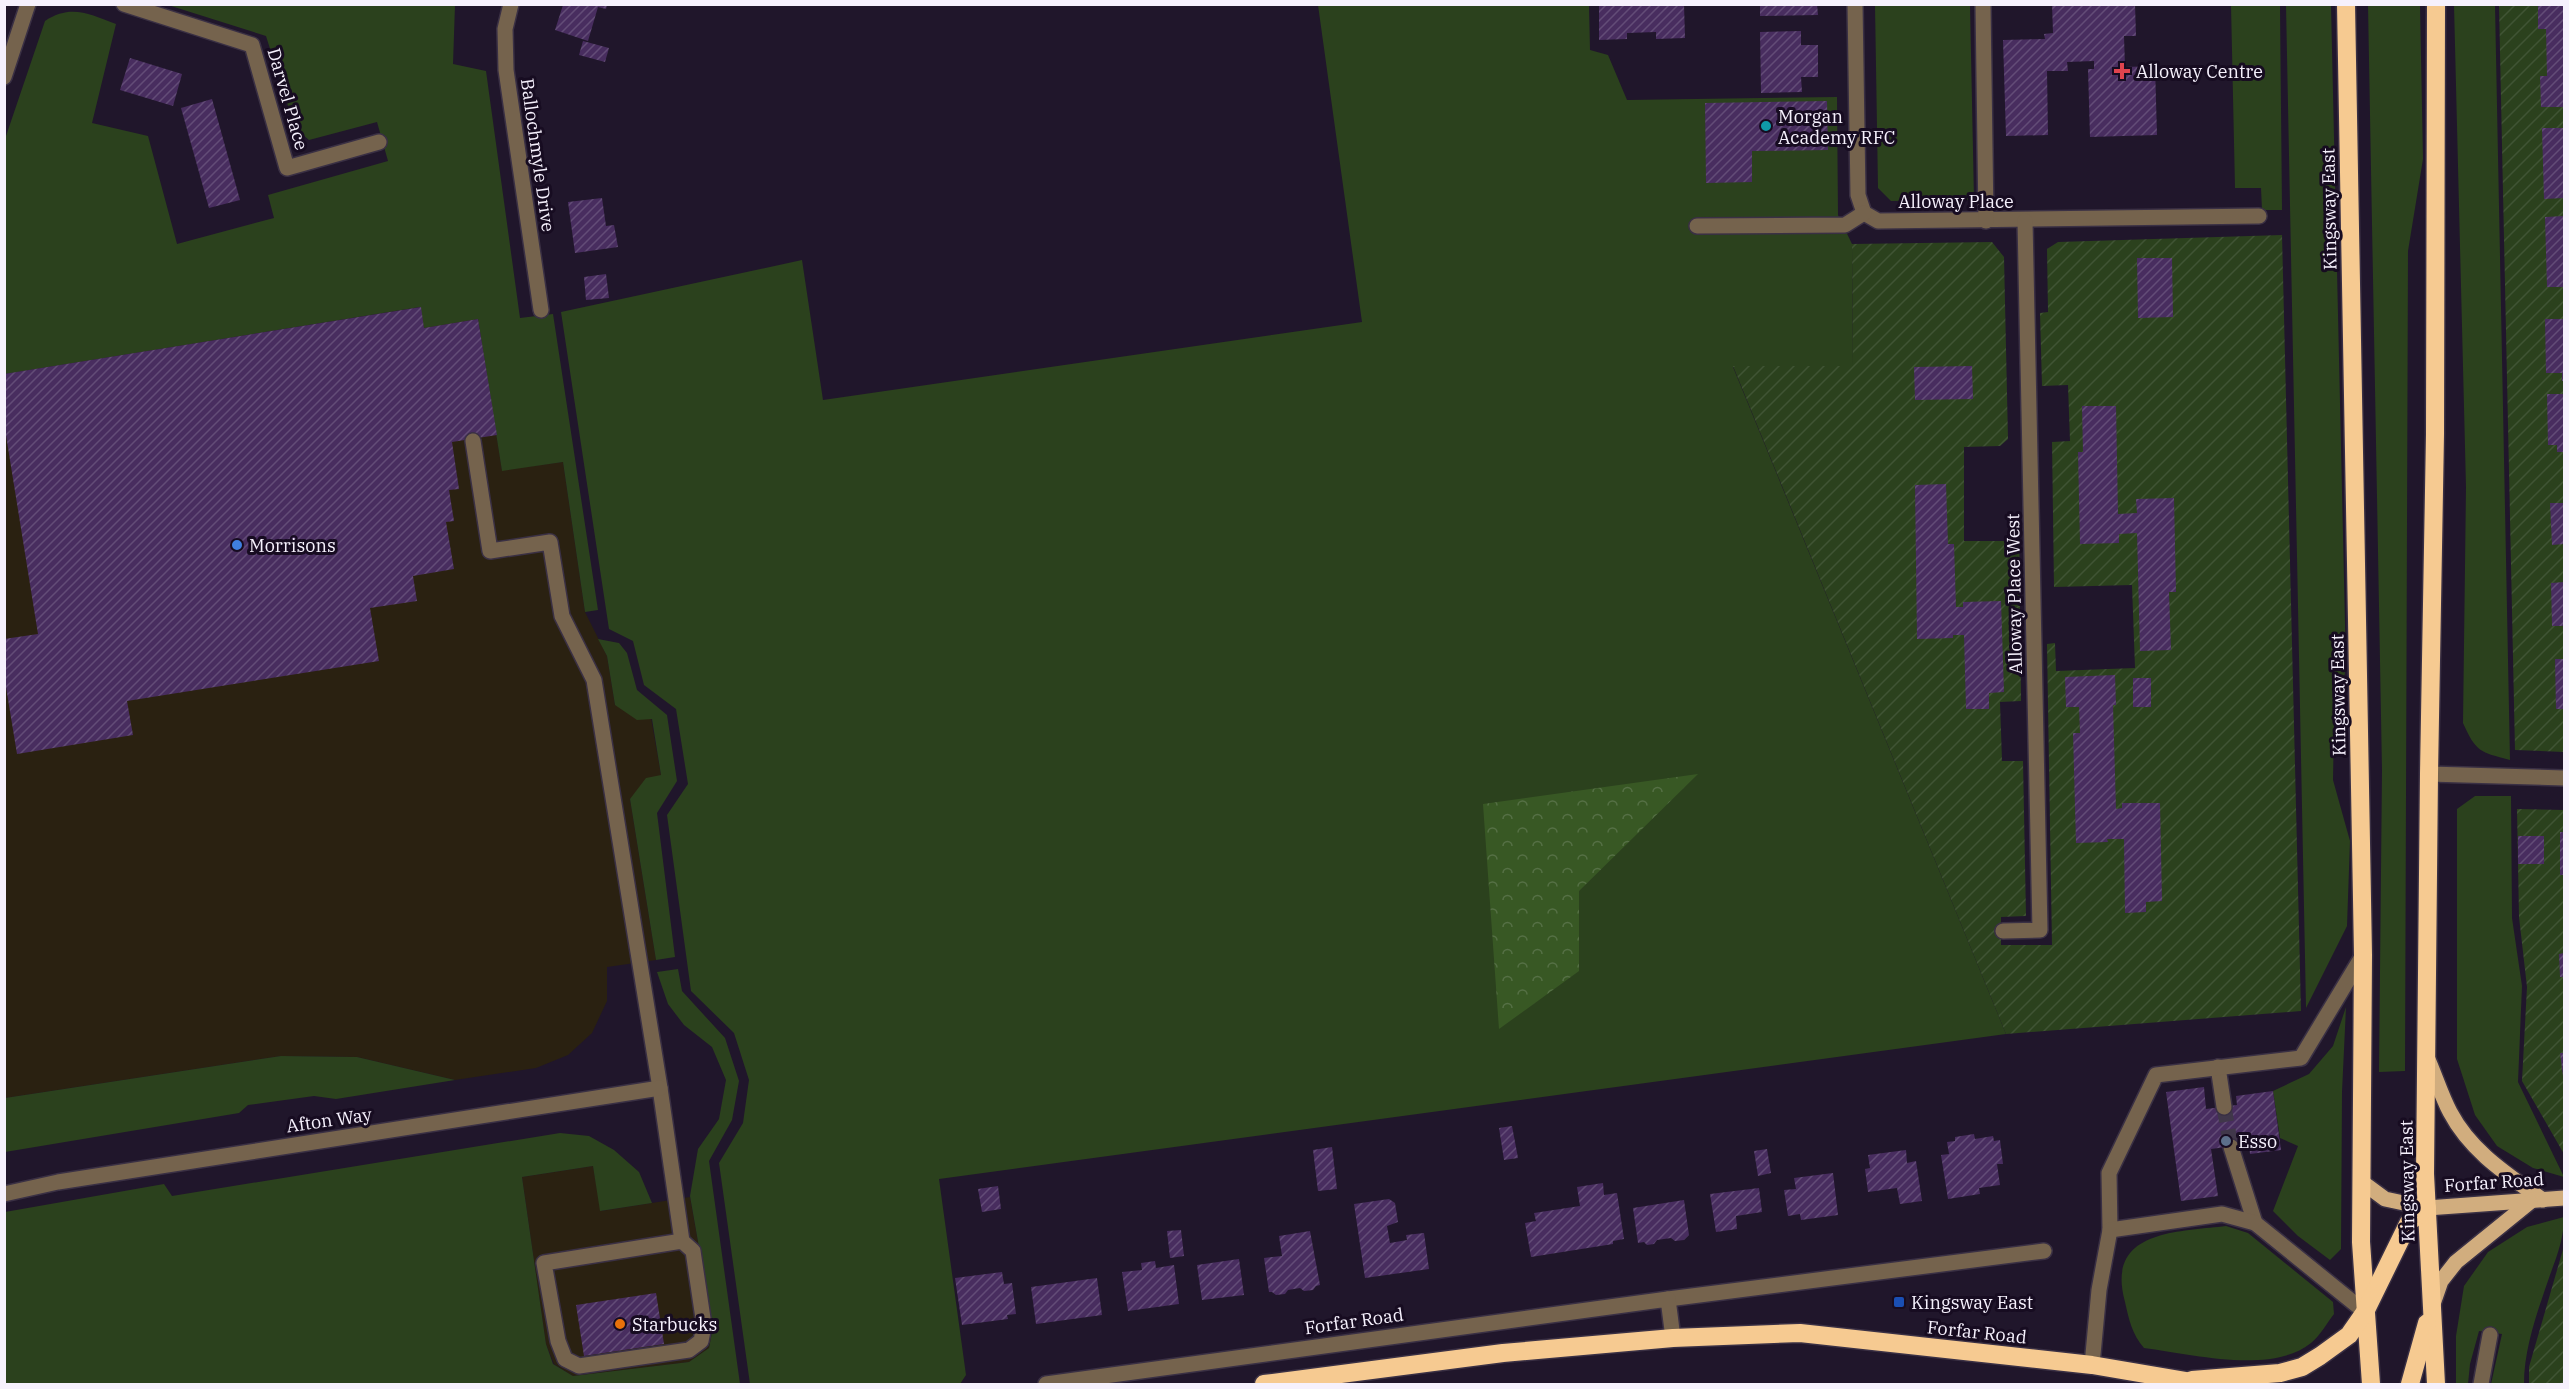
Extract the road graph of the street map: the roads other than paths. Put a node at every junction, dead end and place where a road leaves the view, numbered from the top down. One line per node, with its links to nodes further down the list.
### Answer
1 (28, 4): 8 (street)
2 (124, 4): 9 (street, Darvel Place)
3 (511, 4): 15 (street, Ballochmyle Drive)
4 (1855, 4): 10 (street)
5 (1983, 4): 13 (street)
6 (2346, 4): 20 (highway, Kingsway East)
7 (2436, 4): 17 (highway, Kingsway East)
8 (4, 77)
9 (379, 142)
10 (1864, 213): 13 (street, Alloway Place); 14 (street)
11 (2259, 216): 12 (street, Alloway Place)
12 (2025, 220): 13 (street, Alloway Place); 19 (street, Alloway Place West)
13 (1986, 221)
14 (1697, 226)
15 (541, 310)
16 (473, 441): 23 (street)
17 (2429, 774): 18 (street); 21 (highway, Kingsway East)
18 (2565, 778)
19 (2002, 931)
20 (2363, 955): 22 (street); 26 (highway, Kingsway East)
21 (2427, 1057): 29 (main road); 30 (highway, Kingsway East)
22 (2217, 1067): 24 (street); 32 (street)
23 (660, 1088): 27 (street, Afton Way); 33 (street)
24 (2224, 1107)
25 (2231, 1147): 31 (street)
26 (2362, 1182): 30 (main road, Forfar Road); 37 (highway, Kingsway East)
27 (4, 1194)
28 (2565, 1198): 29 (main road, Forfar Road)
29 (2536, 1201): 30 (main road, Forfar Road); 36 (main road)
30 (2427, 1209): 36 (highway, Kingsway East); 37 (highway, Forfar Road)
31 (2255, 1223): 32 (street); 37 (street)
32 (2110, 1230): 40 (street)
33 (682, 1241): 33 (street)
34 (2044, 1251): 35 (street, Forfar Road)
35 (1668, 1299): 39 (street); 42 (street, Forfar Road)
36 (2432, 1306): 45 (highway); 46 (highway, Kingsway East)
37 (2365, 1312): 41 (highway, Forfar Road); 44 (highway, Kingsway East)
38 (2490, 1335): 47 (street)
39 (1673, 1338): 40 (highway, Forfar Road); 43 (highway, Forfar Road)
40 (2092, 1365): 41 (highway, Forfar Road)
41 (2196, 1383)
42 (1046, 1384)
43 (1264, 1384)
44 (2371, 1384)
45 (2410, 1384)
46 (2436, 1384)
47 (2481, 1384)

